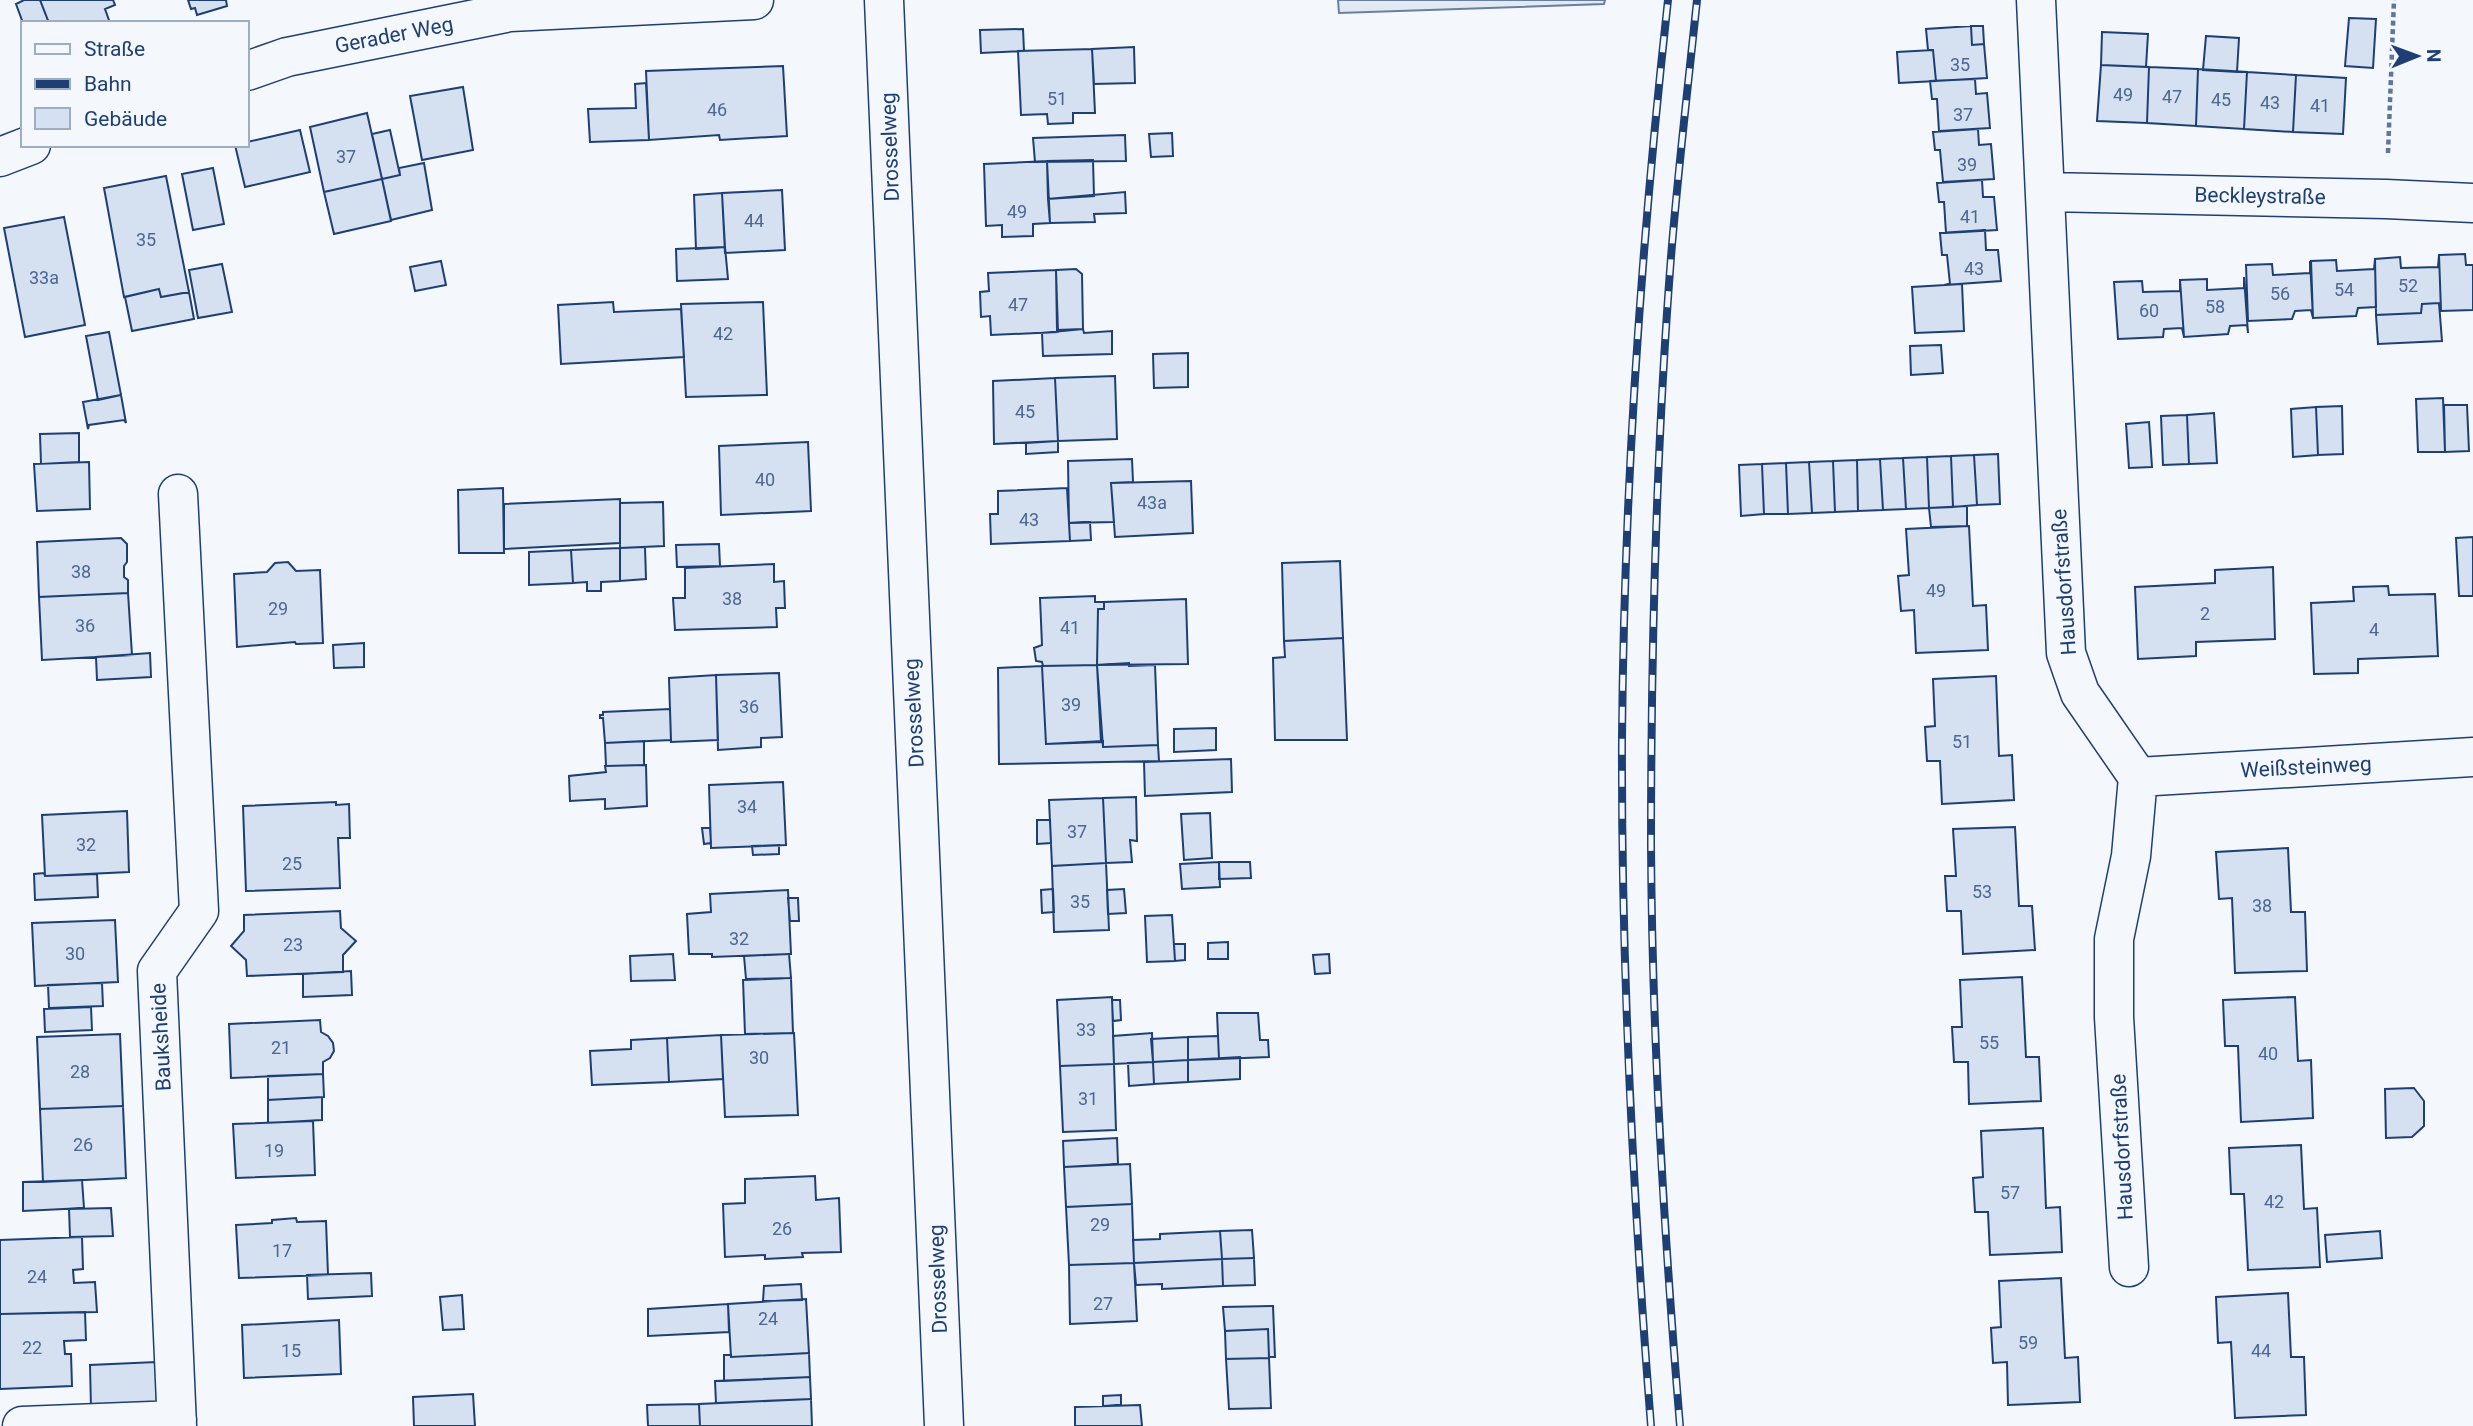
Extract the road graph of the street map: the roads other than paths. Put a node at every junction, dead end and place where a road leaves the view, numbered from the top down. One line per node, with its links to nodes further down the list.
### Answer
1 (754, 0): 4 (street, Gerader Weg)
2 (884, 0): 15 (street, Drosselweg)
3 (2036, 0): 7 (street, Hausdorfstraße)
4 (248, 71)
5 (25, 147): 6 (street)
6 (0, 156)
7 (2046, 192): 8 (street, Beckleystraße); 11 (street, Hausdorfstraße)
8 (2473, 203)
9 (178, 494): 13 (street, Bauksheide)
10 (2473, 757): 11 (street, Weißsteinweg)
11 (2138, 777): 12 (street, Hausdorfstraße)
12 (2129, 1267)
13 (177, 1423): 14 (street)
14 (22, 1426)
15 (944, 1426)

